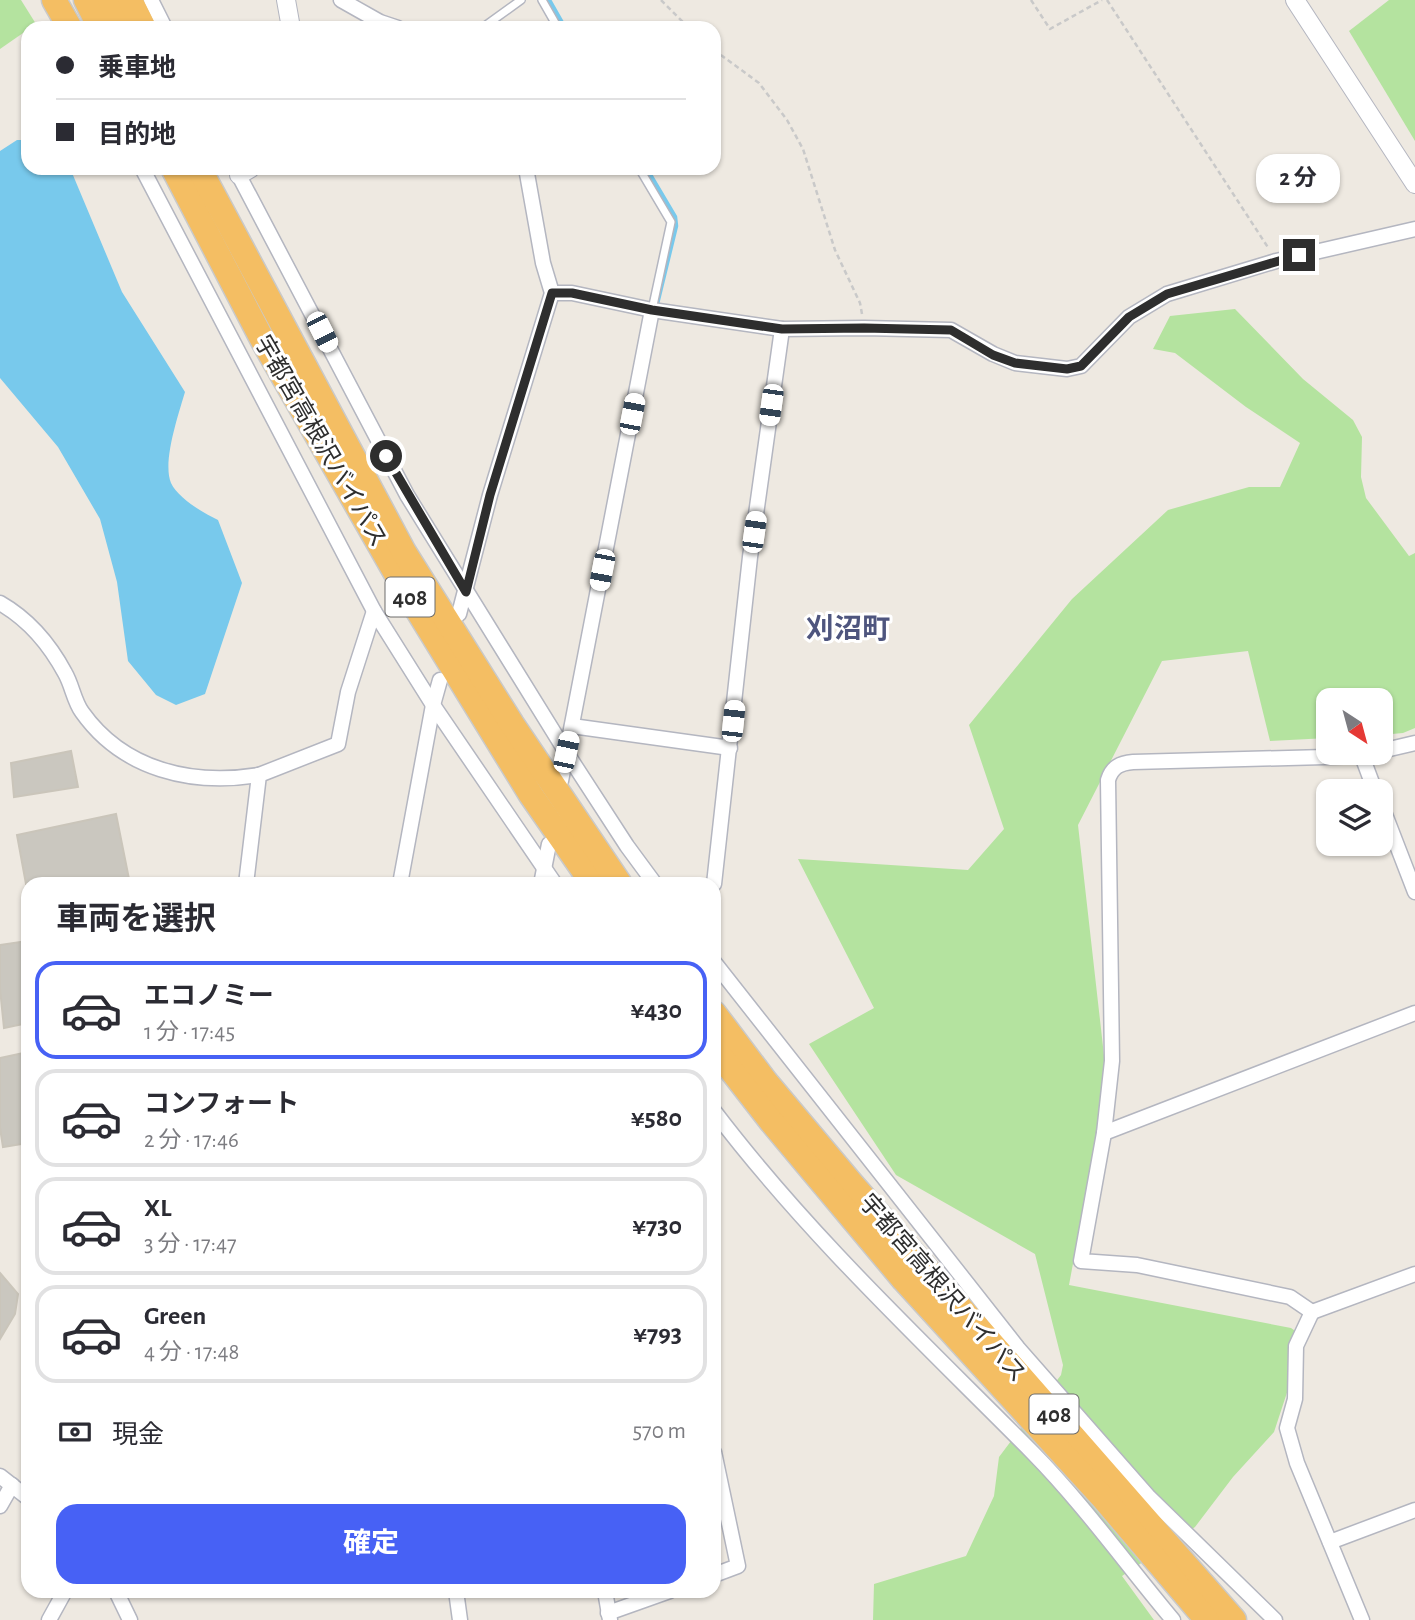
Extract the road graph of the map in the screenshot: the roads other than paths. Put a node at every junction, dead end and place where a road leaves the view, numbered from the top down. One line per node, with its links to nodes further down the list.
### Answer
1 (54, 0): 11 (highway)
2 (86, 0): 12 (highway)
3 (110, 0): 13 (highway)
4 (130, 0): 14 (highway)
5 (151, 0): 15 (street)
6 (286, 0): 16 (street)
7 (341, 0): 17 (street)
8 (521, 0): 18 (lane)
9 (542, 0): 19 (lane)
10 (1294, 0): 28 (street)
11 (66, 21)
12 (96, 21)
13 (121, 21)
14 (140, 21)
15 (162, 21)
16 (290, 21)
17 (378, 21)
18 (492, 21)
19 (554, 21)
20 (146, 175): 37 (street)
21 (164, 175): 31 (highway, 408)
22 (177, 175): 31 (highway, 宇都宮高根沢バイパス / 408)
23 (203, 175): 34 (highway, 宇都宮高根沢バイパス / 408)
24 (237, 175): 34 (highway, 408)
25 (238, 175): 35 (street)
26 (527, 175): 30 (street)
27 (643, 175): 32 (lane)
28 (1415, 184)
29 (1415, 229): 33 (street)
30 (552, 293): 32 (street); 35 (street)
31 (242, 301): 56 (highway, 宇都宮高根沢バイパス / 408)
32 (652, 310): 33 (street); 41 (street)
33 (782, 329): 43 (street)
34 (318, 392): 57 (highway, 宇都宮高根沢バイパス / 408)
35 (466, 592): 38 (street); 45 (street)
36 (0, 604): 47 (street)
37 (374, 611): 40 (street); 47 (street)
38 (459, 614)
39 (440, 680): 40 (street)
40 (433, 705): 51 (street); 53 (street)
41 (572, 726): 43 (street); 45 (street)
42 (1415, 743): 44 (street)
43 (730, 748): 59 (street)
44 (1393, 748)
45 (566, 752): 48 (street); 58 (street)
46 (1316, 757): 66 (street)
47 (259, 775): 52 (street)
48 (561, 781)
49 (1393, 835): 60 (street)
50 (549, 844): 51 (street)
51 (545, 868): 54 (street); 55 (street)
52 (247, 877)
53 (401, 877)
54 (543, 877)
55 (551, 877)
56 (588, 877)
57 (615, 877)
58 (650, 877)
59 (715, 877)
60 (1415, 892)
61 (721, 971): 75 (street)
62 (1415, 1013): 66 (street)
63 (721, 1022): 75 (highway, 宇都宮高根沢バイパス / 408)
64 (721, 1057): 75 (highway, 宇都宮高根沢バイパス / 408)
65 (721, 1120): 77 (street)
66 (1104, 1133): 68 (street)
67 (1415, 1274): 68 (street)
68 (1312, 1312): 74 (street)
69 (6, 1480): 71 (street); 72 (street)
70 (721, 1485): 76 (street)
71 (21, 1492)
72 (0, 1506)
73 (1415, 1510): 74 (street)
74 (1331, 1542): 91 (street)
75 (1186, 1564): 77 (street); 88 (highway, 宇都宮高根沢バイパス / 408); 89 (highway, 宇都宮高根沢バイパス / 408); 90 (street)
76 (721, 1572)
77 (1150, 1593): 87 (street)
78 (61, 1598): 84 (street)
79 (119, 1598): 85 (street)
80 (457, 1598): 86 (street)
81 (606, 1598): 83 (street)
82 (654, 1598): 83 (street)
83 (609, 1617)
84 (49, 1620)
85 (130, 1620)
86 (460, 1620)
87 (1173, 1620)
88 (1207, 1620)
89 (1234, 1620)
90 (1275, 1620)
91 (1362, 1620)

